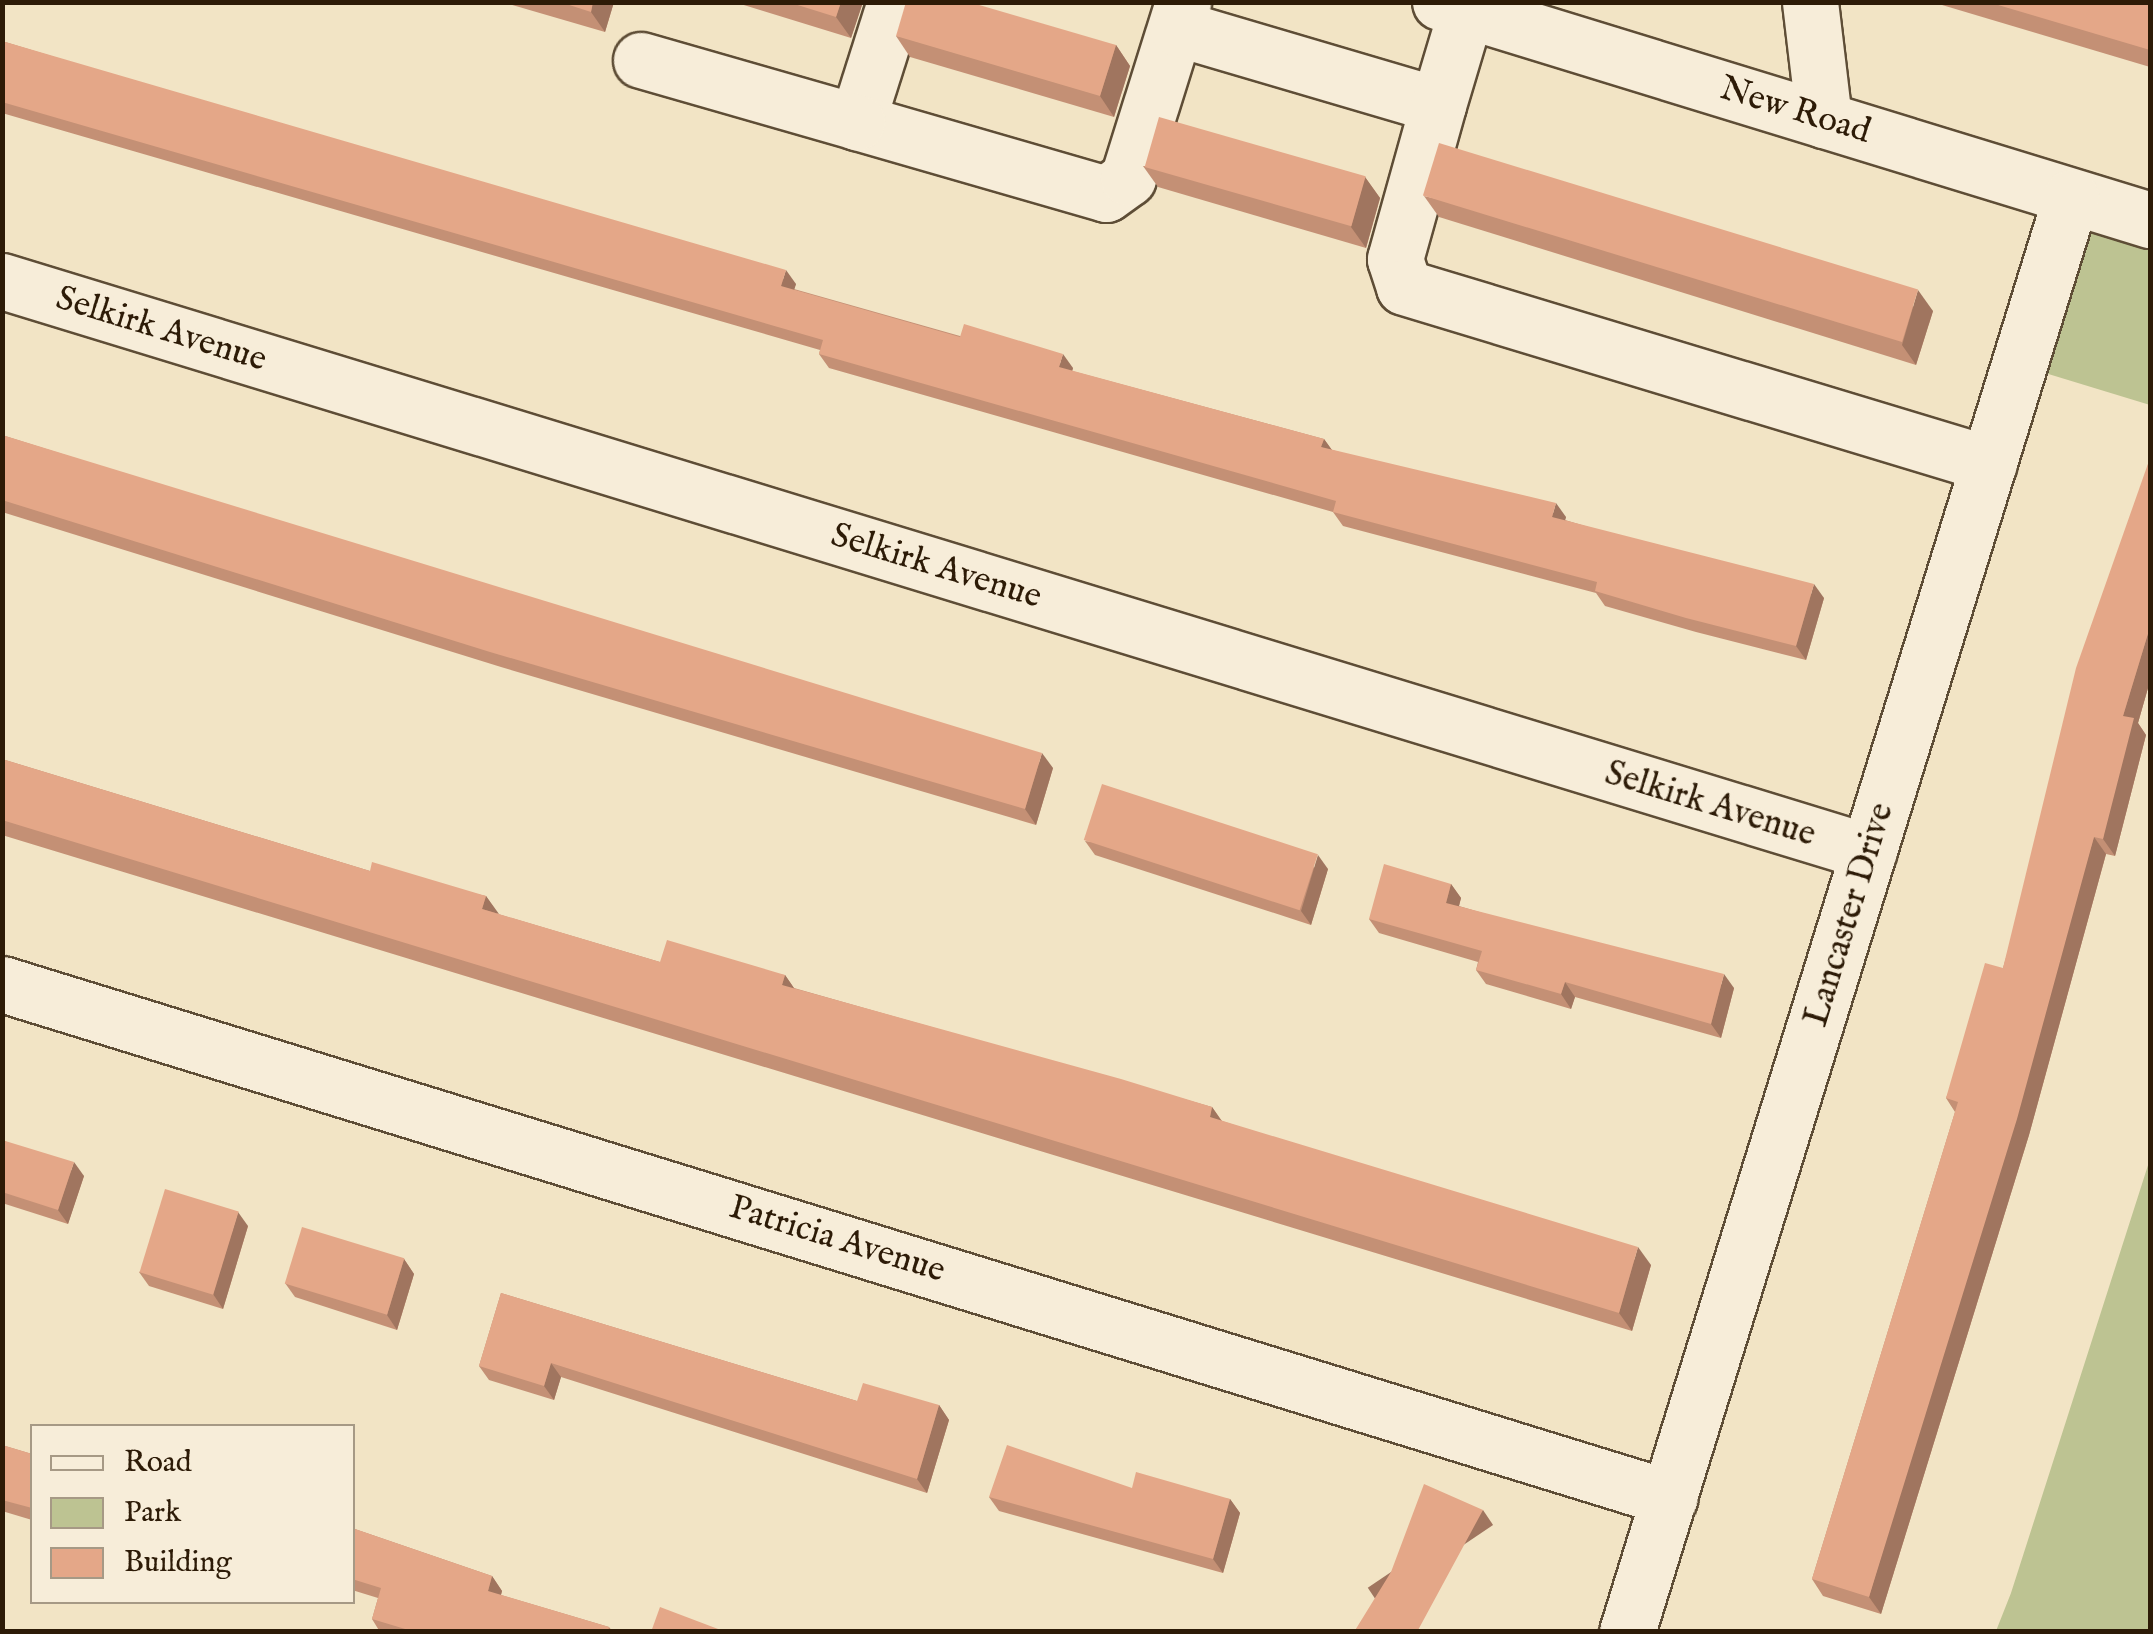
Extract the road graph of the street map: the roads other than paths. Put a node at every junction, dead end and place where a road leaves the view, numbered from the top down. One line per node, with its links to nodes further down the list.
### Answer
1 (894, 2): 8 (street)
2 (1810, 2): 7 (street)
3 (1453, 7): 6 (street); 7 (street, New Road)
4 (1180, 15): 6 (street); 8 (street)
5 (641, 60): 8 (street)
6 (1438, 105): 12 (street)
7 (1824, 120): 9 (street, New Road)
8 (857, 122)
9 (2070, 197): 10 (street, New Road); 12 (street, Lancaster Drive)
10 (2150, 220)
11 (2, 281): 13 (street, Selkirk Avenue)
12 (1988, 464): 13 (street, Lancaster Drive)
13 (1869, 852): 15 (street, Lancaster Drive)
14 (2, 984): 15 (street, Patricia Avenue)
15 (1670, 1498): 16 (street, Lancaster Drive)
16 (1627, 1632)

